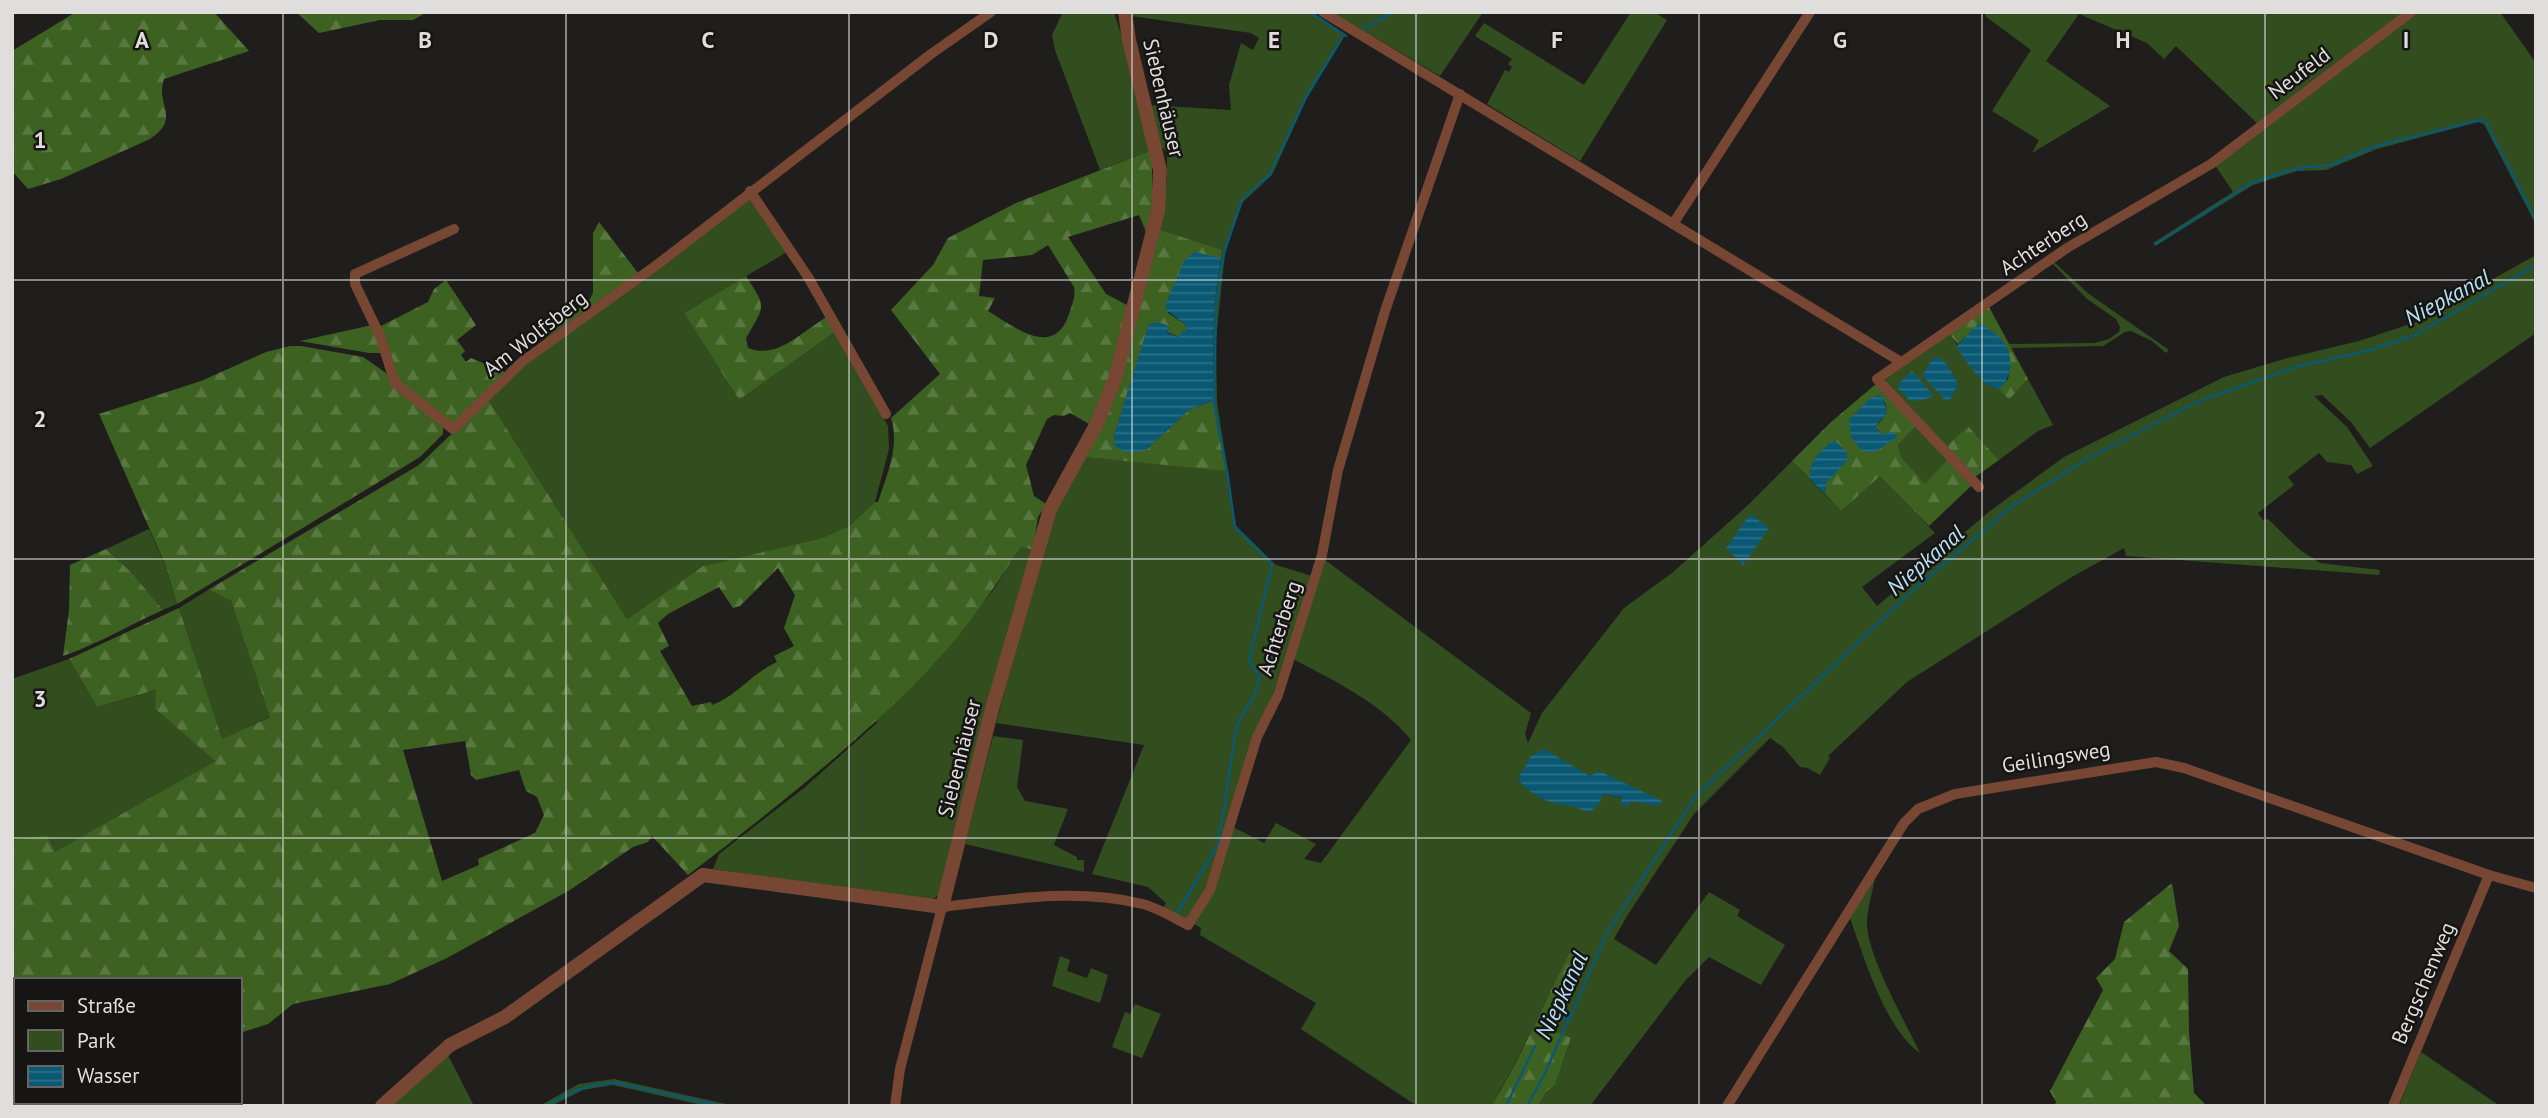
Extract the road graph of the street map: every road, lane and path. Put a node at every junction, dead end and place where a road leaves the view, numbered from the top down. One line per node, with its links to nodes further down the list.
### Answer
1 (991, 12): 8 (street, Am Wolfsberg)
2 (1125, 12): 16 (street, Siebenhäuser)
3 (1323, 12): 6 (street)
4 (1810, 12): 9 (street)
5 (2411, 12): 7 (street, Neufeld)
6 (1460, 94): 9 (street); 16 (street, Achterberg)
7 (2211, 164): 11 (street, Achterberg)
8 (750, 191): 10 (street, Am Wolfsberg); 12 (street)
9 (1673, 224): 11 (street)
10 (454, 229)
11 (1901, 362): 13 (street, Achterberg)
12 (886, 414)
13 (1979, 487)
14 (2489, 875): 15 (street, Geilingsweg); 19 (street, Geilingsweg); 20 (street, Bergschenweg)
15 (2536, 888)
16 (942, 907): 17 (street); 18 (street)
17 (382, 1106)
18 (895, 1106)
19 (1727, 1106)
20 (2393, 1106)

